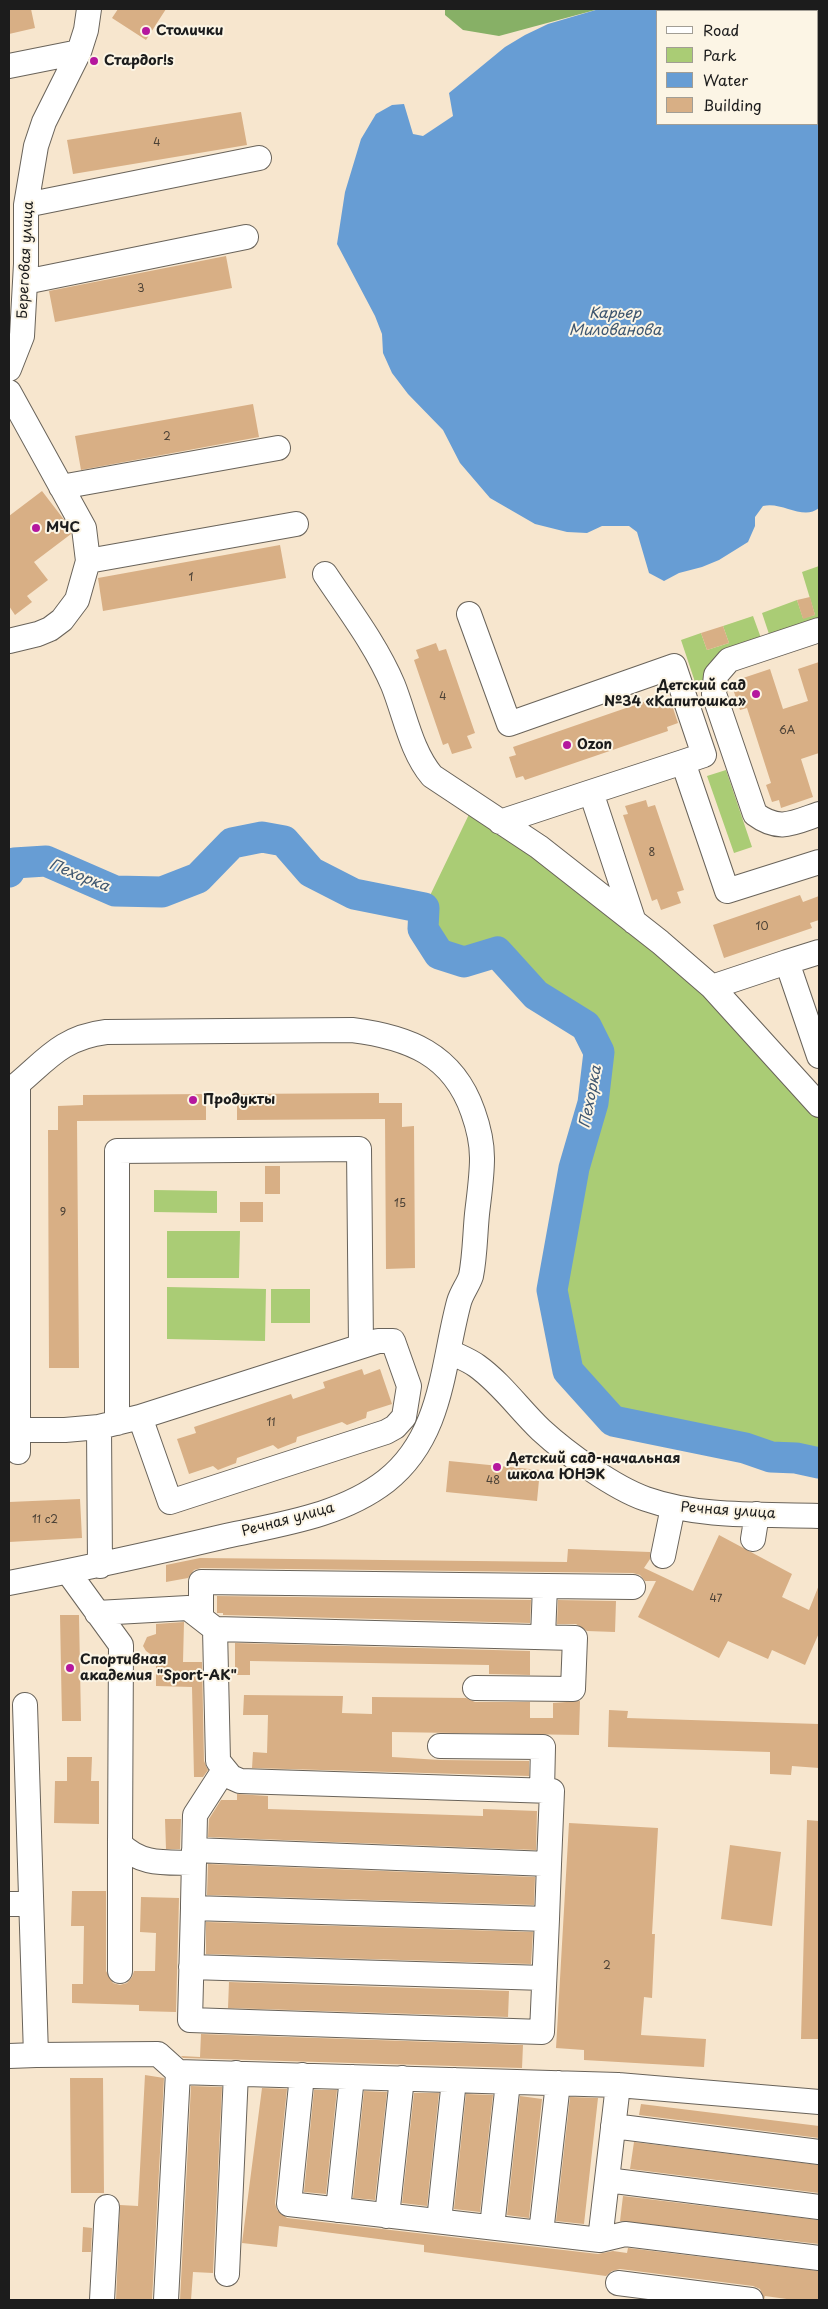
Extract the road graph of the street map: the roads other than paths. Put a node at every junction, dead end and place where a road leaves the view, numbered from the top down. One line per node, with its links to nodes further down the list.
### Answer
1 (89, 9): 2 (street, Береговая улица)
2 (78, 52): 3 (street); 5 (street, Береговая улица)
3 (9, 66)
4 (259, 158): 5 (street)
5 (26, 205): 7 (street, Береговая улица)
6 (246, 237): 7 (street)
7 (25, 282): 8 (street, Береговая улица)
8 (9, 369)
9 (9, 392): 11 (street)
10 (278, 448): 11 (street)
11 (61, 487): 13 (street)
12 (296, 524): 13 (street)
13 (88, 561): 17 (street)
14 (325, 574): 22 (street)
15 (469, 614): 19 (street)
16 (819, 630): 18 (street)
17 (9, 641)
18 (732, 746): 19 (street); 21 (street)
19 (694, 758): 20 (street); 23 (street)
20 (591, 792): 22 (street); 24 (street)
21 (819, 814)
22 (500, 822): 24 (street)
23 (819, 862)
24 (634, 922): 27 (street)
25 (819, 952): 26 (street)
26 (787, 962): 27 (street); 28 (street)
27 (712, 987): 30 (street)
28 (819, 1056)
29 (13, 1088): 32 (street); 35 (street)
30 (819, 1104)
31 (361, 1346): 33 (street); 33 (street); 34 (street)
32 (450, 1352): 36 (street, Речная улица); 41 (street, Речная улица)
33 (140, 1417): 34 (street)
34 (108, 1425): 35 (street); 41 (street)
35 (15, 1446)
36 (673, 1507): 37 (street, Речная улица); 40 (street)
37 (756, 1514): 38 (street, Речная улица); 39 (street)
38 (819, 1516)
39 (753, 1539)
40 (664, 1556)
41 (100, 1566): 42 (street, Речная улица)
42 (68, 1572): 43 (street, Речная улица); 46 (street)
43 (9, 1583)
44 (545, 1586): 45 (street); 47 (street); 48 (street)
45 (633, 1587)
46 (98, 1613): 47 (street); 54 (street)
47 (208, 1623): 48 (street); 52 (street)
48 (543, 1637): 49 (street)
49 (475, 1688)
50 (26, 1705): 57 (street)
51 (440, 1746): 53 (street)
52 (224, 1770): 53 (street); 55 (street)
53 (542, 1791): 56 (street)
54 (120, 1844): 55 (street); 61 (street)
55 (194, 1856): 56 (street); 58 (street)
56 (549, 1864): 59 (street)
57 (20, 1904): 63 (street)
58 (192, 1908): 59 (street); 60 (street)
59 (547, 1919): 62 (street)
60 (192, 1966): 62 (street); 62 (street)
61 (120, 1971)
62 (544, 1978)
63 (36, 2055): 64 (street); 65 (street)
64 (9, 2056)
65 (178, 2072): 66 (street); 90 (street)
66 (236, 2073): 67 (street); 87 (street)
67 (302, 2075): 68 (street); 80 (street)
68 (352, 2077): 69 (street); 80 (street)
69 (402, 2078): 70 (street); 81 (street)
70 (454, 2080): 71 (street); 82 (street)
71 (508, 2082): 72 (street); 83 (street)
72 (558, 2083): 73 (street); 84 (street)
73 (618, 2085): 74 (street); 75 (street)
74 (819, 2102)
75 (613, 2126): 76 (street); 77 (street)
76 (819, 2152)
77 (607, 2180): 79 (street); 85 (street)
78 (107, 2207): 89 (street)
79 (819, 2207)
80 (338, 2210): 81 (street)
81 (387, 2216): 82 (street)
82 (439, 2222): 83 (street)
83 (492, 2227): 84 (street)
84 (541, 2233): 85 (street)
85 (600, 2240): 86 (street)
86 (819, 2258)
87 (227, 2274)
88 (618, 2283): 91 (street)
89 (102, 2300)
90 (166, 2300)
91 (751, 2300)

